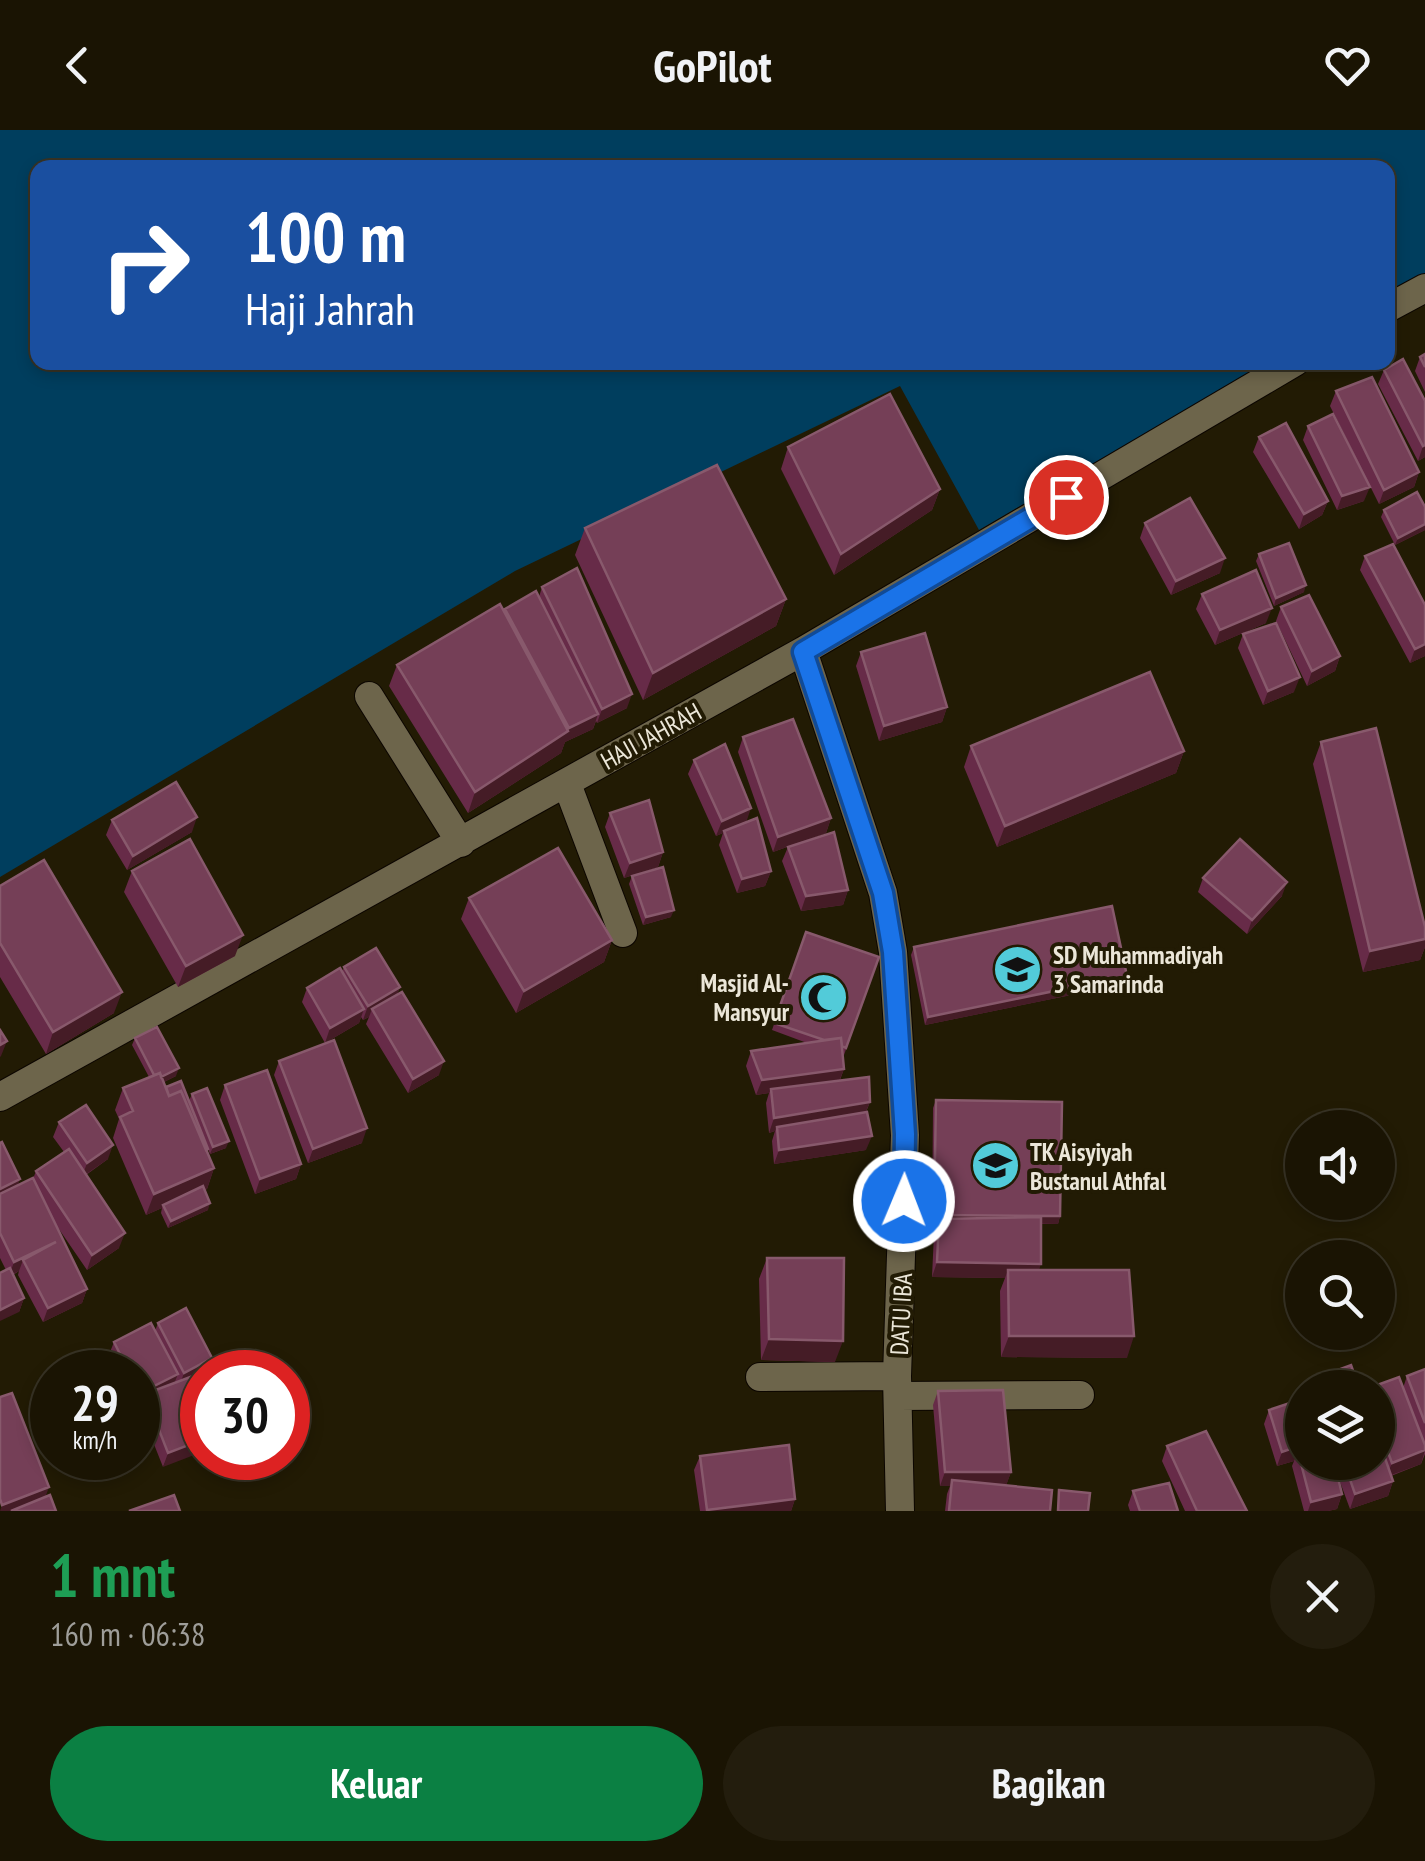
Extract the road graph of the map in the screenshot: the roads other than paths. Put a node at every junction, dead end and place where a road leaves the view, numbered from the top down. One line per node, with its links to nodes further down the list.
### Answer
1 (1425, 288): 2 (street)
2 (1395, 304)
3 (1282, 370): 4 (street, HAJI JAHRAH)
4 (803, 652): 6 (street, HAJI JAHRAH); 11 (street, DATU IBA)
5 (370, 696): 7 (street)
6 (567, 784): 7 (street, HAJI JAHRAH); 8 (street)
7 (460, 843): 9 (street, HAJI JAHRAH)
8 (623, 932)
9 (0, 1097)
10 (760, 1377): 11 (street)
11 (898, 1386): 12 (street); 13 (street, DATU IBA)
12 (1080, 1395)
13 (900, 1511)

